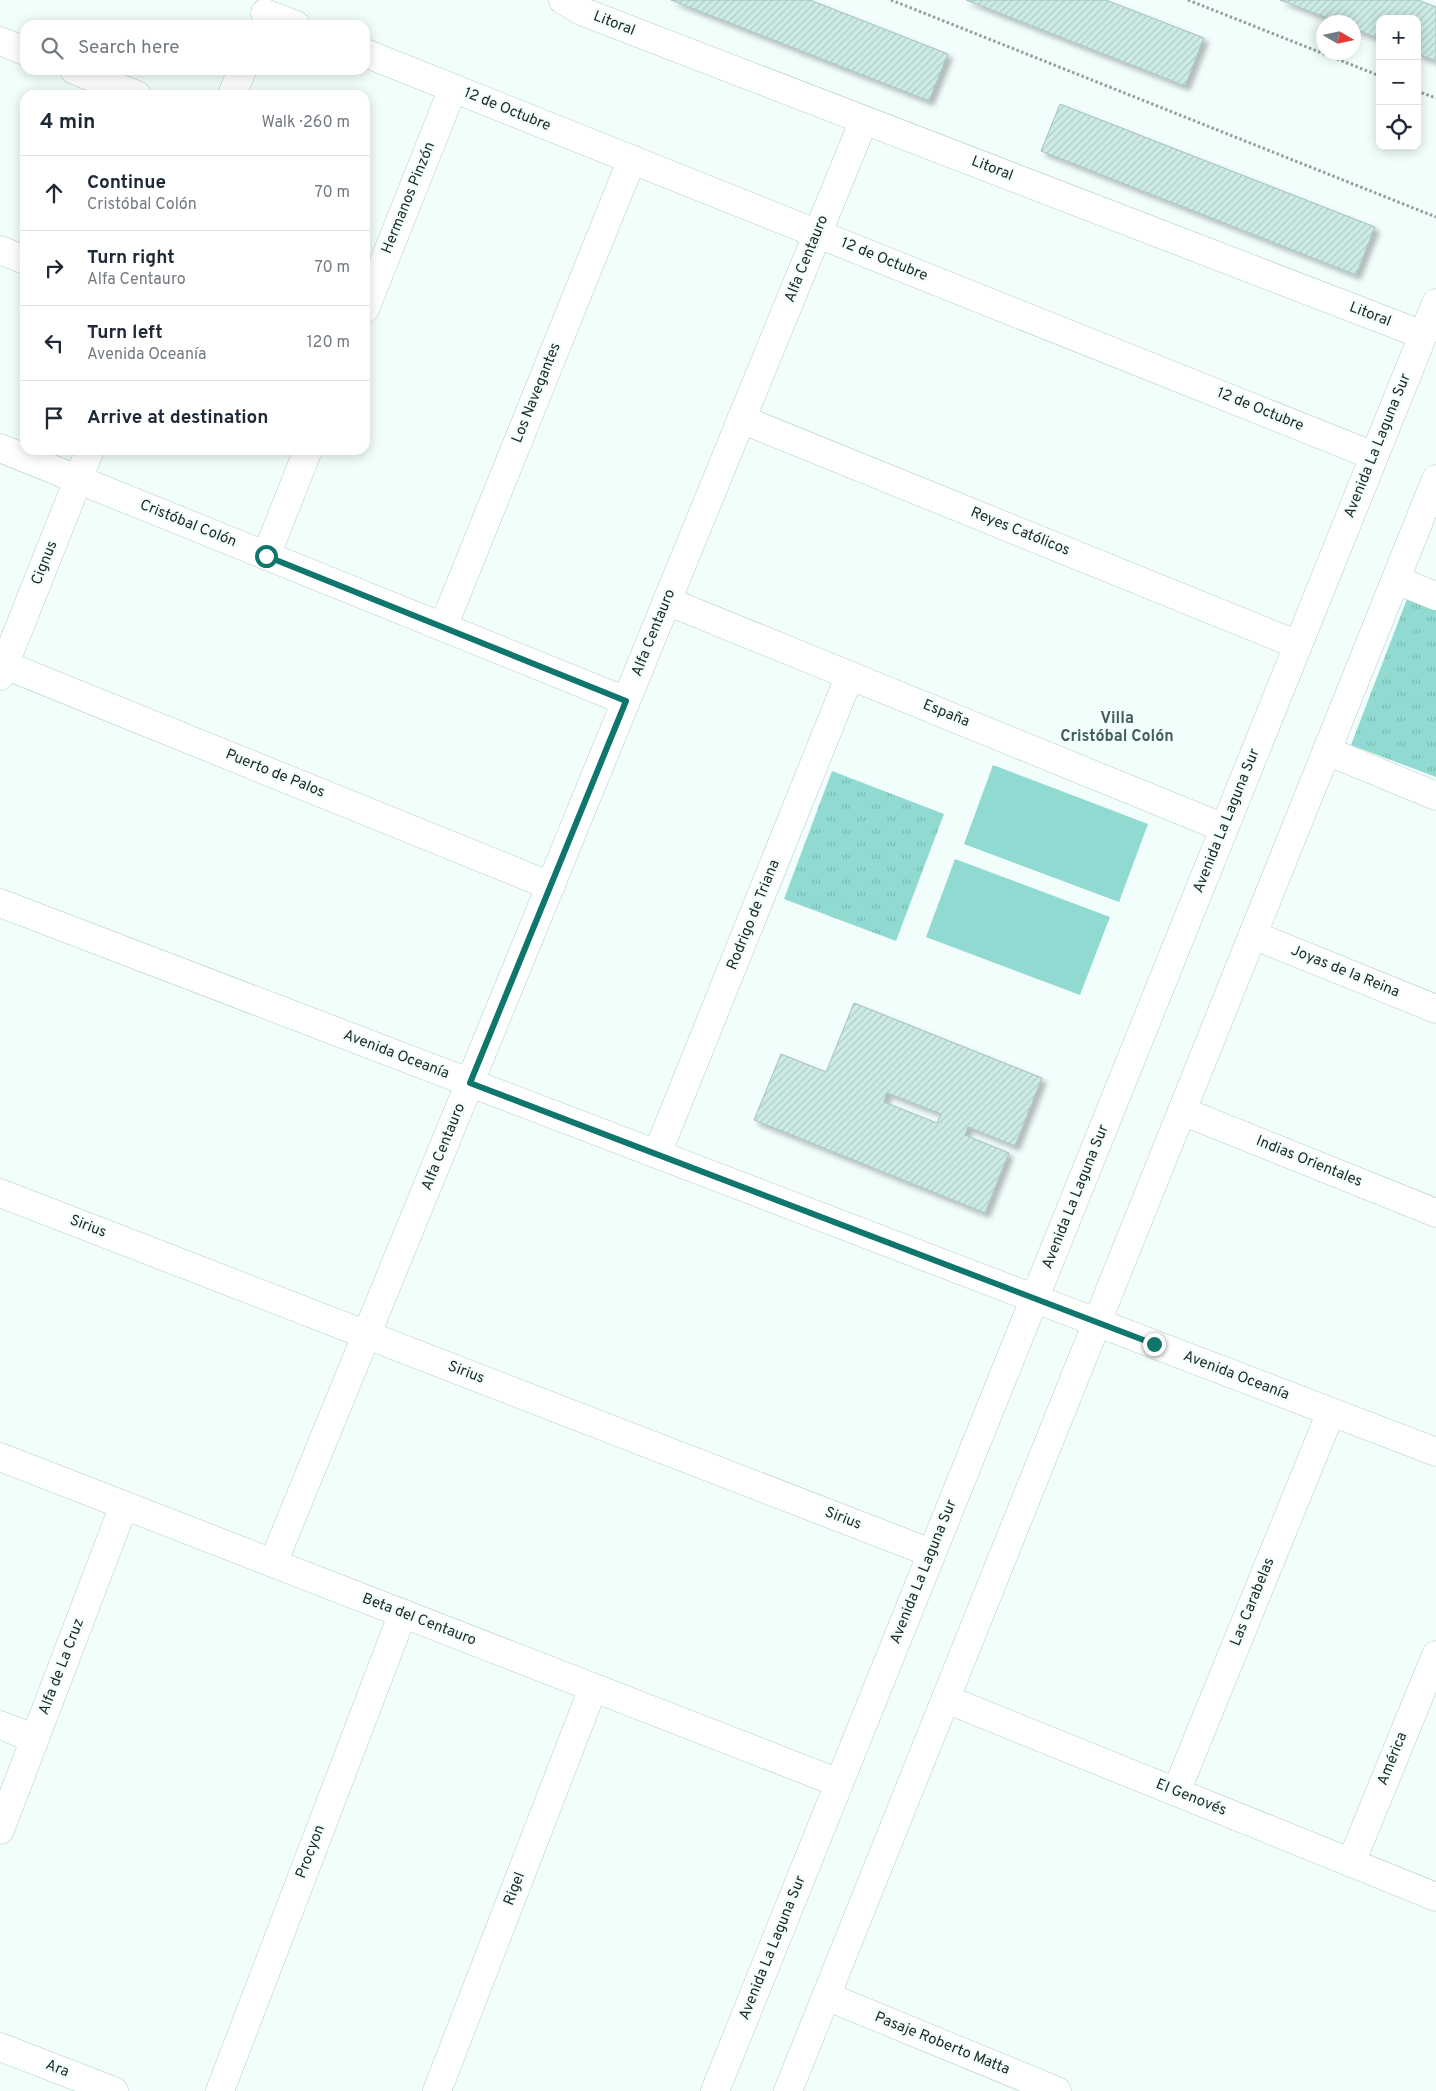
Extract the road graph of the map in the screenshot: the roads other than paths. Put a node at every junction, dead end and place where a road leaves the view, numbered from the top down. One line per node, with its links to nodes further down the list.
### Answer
1 (563, 0): 12 (street, Litoral)
2 (265, 13): 3 (street)
3 (283, 20)
4 (0, 41): 5 (street)
5 (20, 48)
6 (370, 55): 9 (street, 12 de Octubre)
7 (87, 75): 10 (street)
8 (240, 75): 11 (street)
9 (453, 88): 13 (street, 12 de Octubre); 17 (street, Hermanos Pinzón)
10 (124, 90)
11 (234, 90)
12 (864, 120): 14 (street, Alfa Centauro); 19 (street, Litoral)
13 (632, 159): 14 (street, 12 de Octubre); 31 (street, Los Navegantes)
14 (818, 234): 20 (street, Alfa Centauro); 24 (street, 12 de Octubre)
15 (0, 250): 16 (street)
16 (20, 258)
17 (370, 296)
18 (1436, 303): 19 (street, Avenida La Laguna Sur)
19 (1423, 335): 24 (street, Avenida La Laguna Sur)
20 (742, 419): 30 (street, Alfa Centauro); 32 (street, Reyes Católicos)
21 (0, 448): 26 (street, Cristóbal Colón)
22 (88, 455): 26 (street, Cignus)
23 (306, 455): 27 (street)
24 (1374, 456): 32 (street, Avenida La Laguna Sur)
25 (1436, 479): 28 (street)
26 (78, 480): 27 (street, Cristóbal Colón); 33 (street, Cignus)
27 (266, 556): 31 (street, Cristóbal Colón)
28 (1396, 580): 29 (street); 36 (street)
29 (1436, 596)
30 (667, 601): 34 (street, España); 35 (street, Alfa Centauro)
31 (443, 627): 35 (street, Cristóbal Colón)
32 (1298, 645): 38 (street, Avenida La Laguna Sur)
33 (1, 668): 39 (street, Puerto de Palos)
34 (850, 675): 38 (street, España); 45 (street, Rodrigo de Triana)
35 (626, 701): 39 (street, Alfa Centauro)
36 (1327, 751): 37 (street); 41 (street)
37 (1436, 796)
38 (1224, 828): 48 (street, Avenida La Laguna Sur)
39 (551, 886): 43 (street, Alfa Centauro)
40 (0, 903): 43 (street, Avenida Oceanía)
41 (1253, 935): 42 (street, Joyas de la Reina); 44 (street)
42 (1436, 1009)
43 (470, 1083): 45 (street, Avenida Oceanía); 50 (street, Alfa Centauro)
44 (1182, 1111): 47 (street, Indias Orientales); 49 (street)
45 (657, 1154): 48 (street, Avenida Oceanía)
46 (0, 1193): 50 (street, Sirius)
47 (1436, 1213)
48 (1035, 1299): 49 (street, Avenida Oceanía); 55 (street, Avenida La Laguna Sur)
49 (1098, 1322): 51 (street, Avenida Oceanía); 60 (street)
50 (367, 1334): 55 (street, Sirius); 56 (street, Alfa Centauro)
51 (1330, 1412): 52 (street, Avenida Oceanía); 64 (street, Las Carabelas)
52 (1436, 1452)
53 (0, 1457): 54 (street, Beta del Centauro)
54 (124, 1505): 56 (street, Beta del Centauro); 62 (street, Alfa de La Cruz)
55 (932, 1552): 63 (street, Avenida La Laguna Sur)
56 (273, 1563): 57 (street, Beta del Centauro)
57 (403, 1613): 59 (street, Beta del Centauro); 71 (street, Procyon)
58 (1436, 1655): 66 (street, América)
59 (593, 1688): 63 (street, Beta del Centauro); 72 (street, Rigel)
60 (946, 1699): 64 (street, El Genovés); 68 (street)
61 (0, 1725): 62 (street)
62 (35, 1739): 65 (street, Alfa de La Cruz)
63 (839, 1783): 73 (street, Avenida La Laguna Sur)
64 (1176, 1792): 66 (street, El Genovés)
65 (0, 1830)
66 (1351, 1862): 67 (street, El Genovés)
67 (1436, 1897)
68 (826, 1996): 74 (street); 75 (street, Pasaje Roberto Matta)
69 (0, 2047): 70 (street, Ara)
70 (114, 2091)
71 (220, 2091)
72 (437, 2091)
73 (716, 2091)
74 (788, 2091)
75 (1057, 2091)

